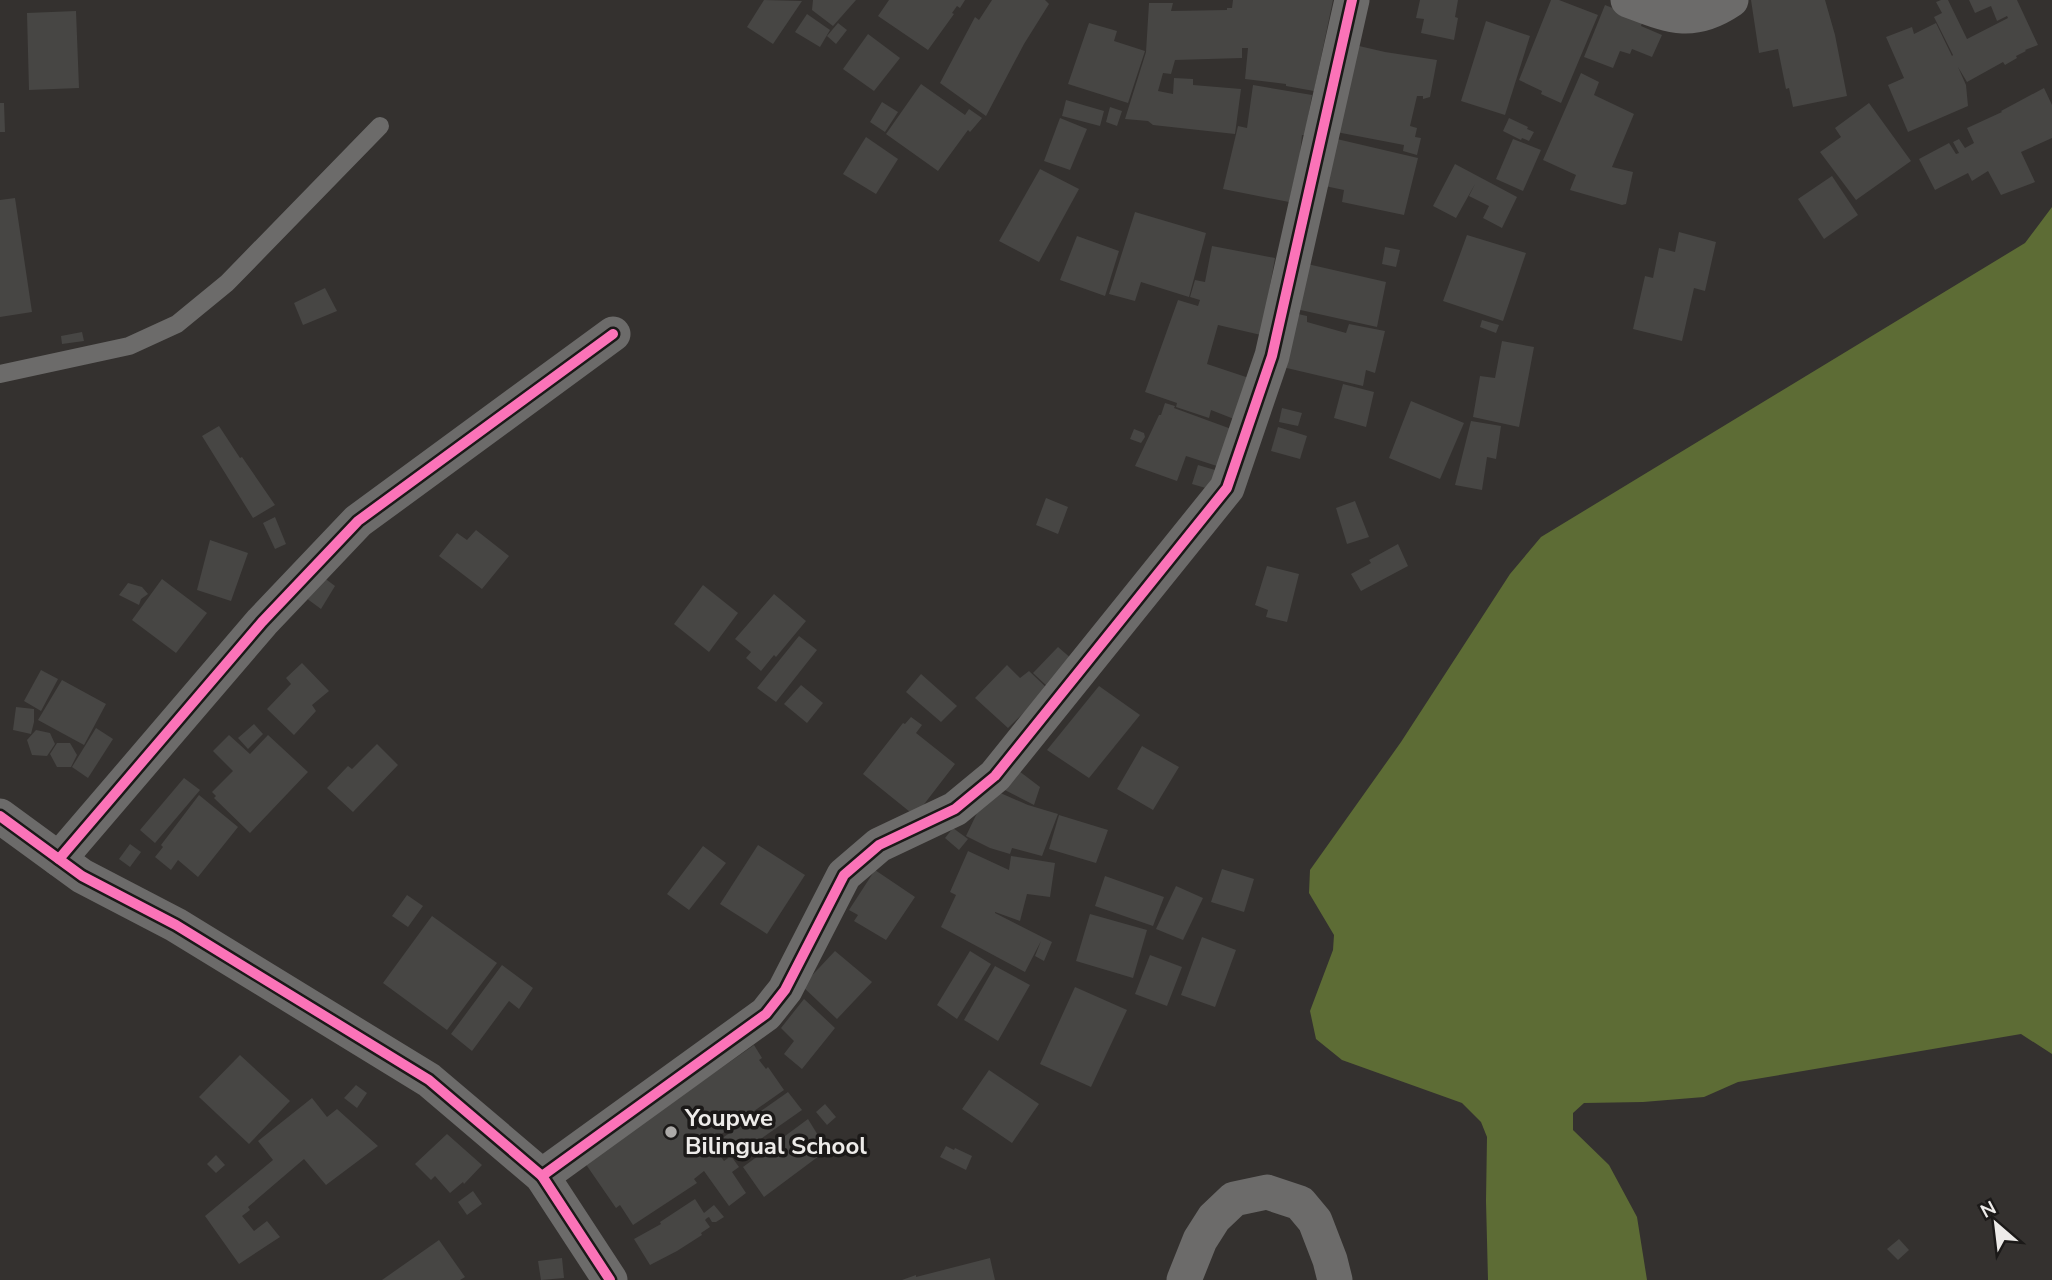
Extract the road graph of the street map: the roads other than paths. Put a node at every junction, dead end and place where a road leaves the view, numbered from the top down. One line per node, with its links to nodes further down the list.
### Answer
1 (1352, 0): 9 (street)
2 (1628, 0): 3 (street)
3 (1731, 0)
4 (380, 126): 6 (lane)
5 (613, 334): 8 (street)
6 (0, 374)
7 (0, 816): 8 (street)
8 (59, 859): 9 (street)
9 (542, 1176): 10 (street)
10 (610, 1280)
11 (1184, 1280): 12 (street)
12 (1335, 1280)

